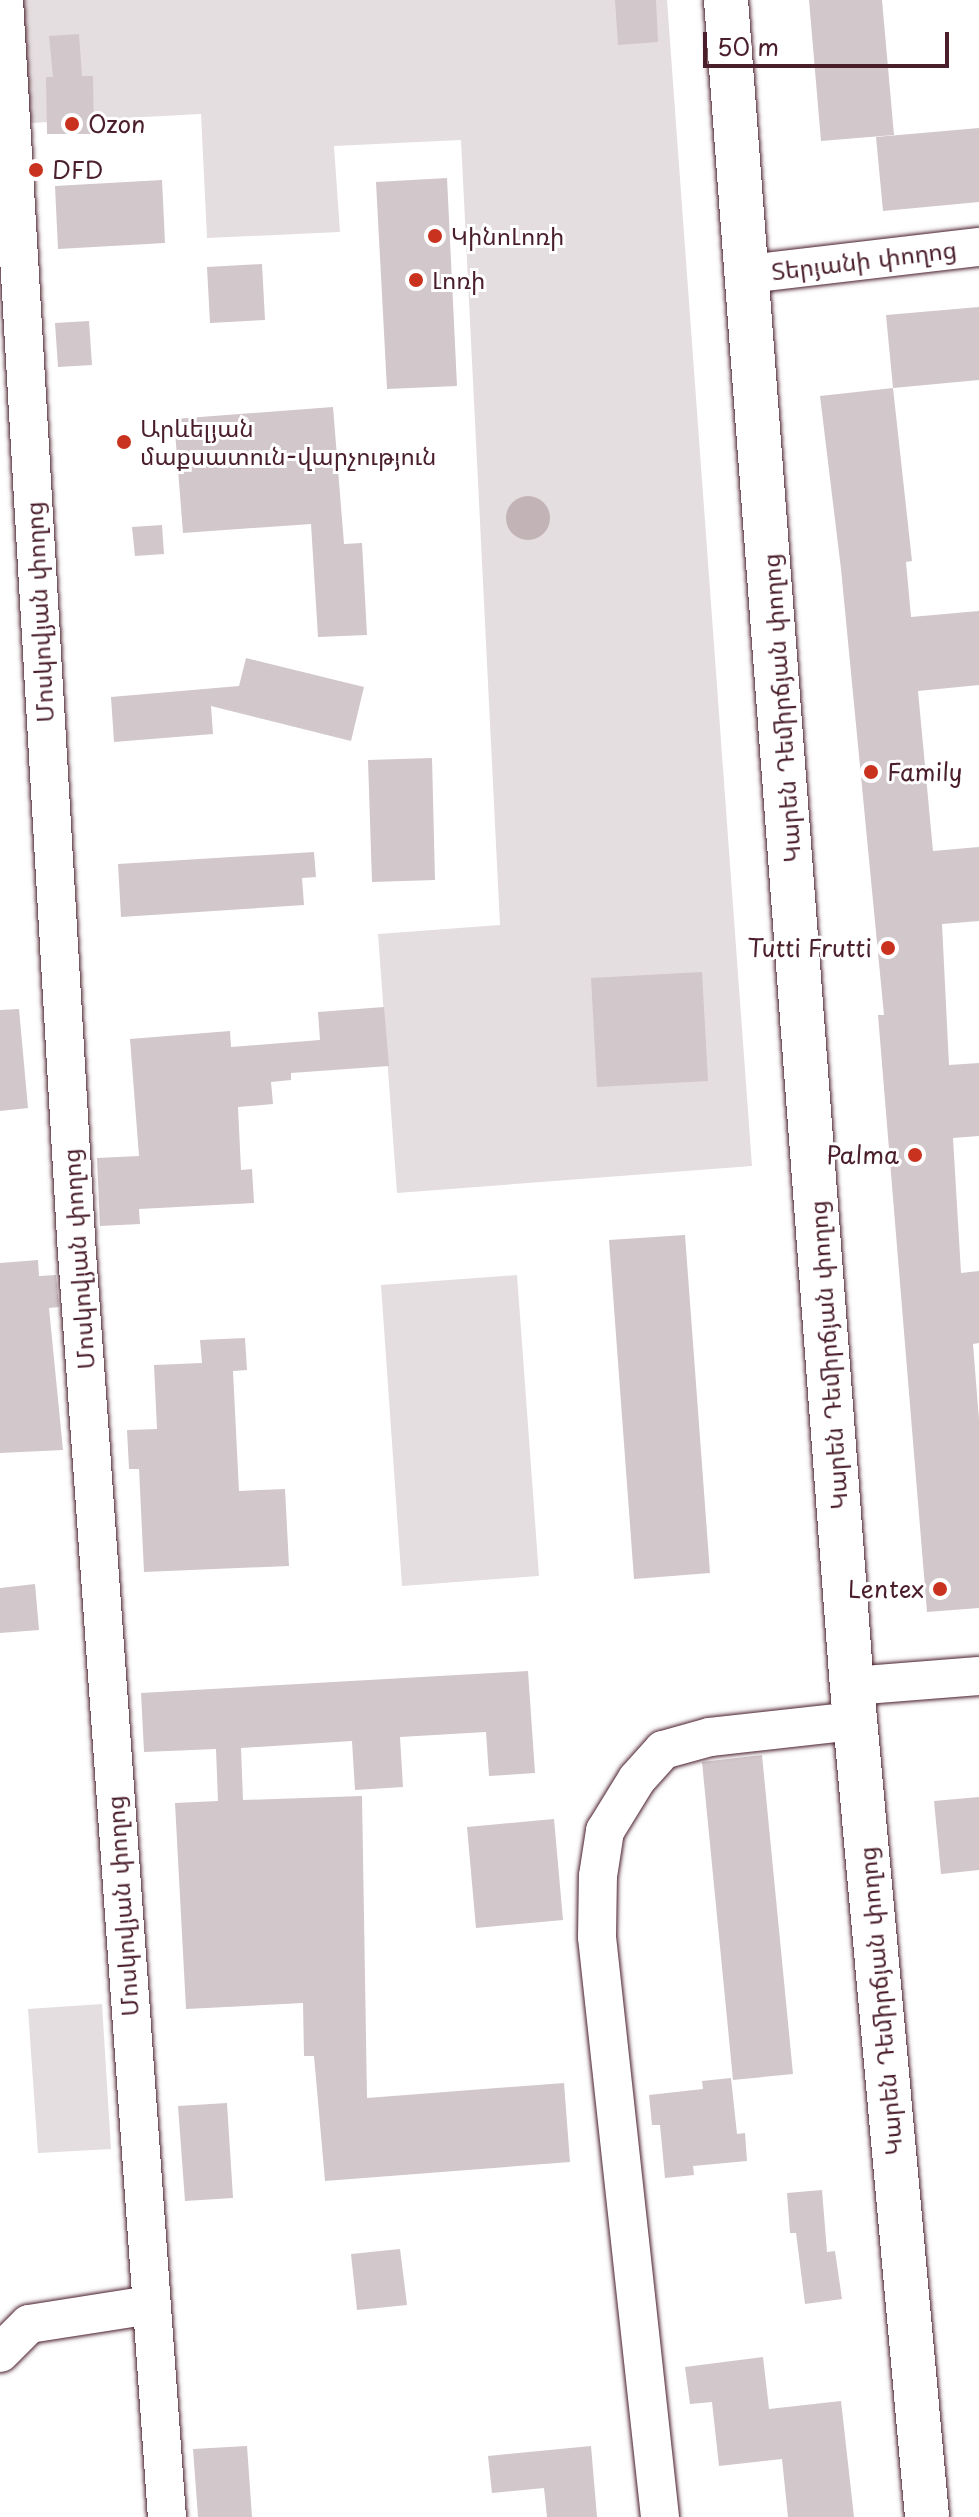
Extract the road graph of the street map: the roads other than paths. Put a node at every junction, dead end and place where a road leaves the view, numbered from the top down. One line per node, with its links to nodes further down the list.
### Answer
1 (4, 0): 7 (street, Մոսկովյան փողոց)
2 (726, 0): 4 (street, Կարեն Դեմիրճյան փողոց)
3 (979, 247): 4 (street, Տերյանի փողոց)
4 (749, 274): 6 (street, Կարեն Դեմիրճյան փողոց)
5 (979, 1676): 6 (street)
6 (854, 1703): 10 (street); 11 (street, Կարեն Դեմիրճյան փողոց)
7 (150, 2305): 8 (street); 9 (street, Մոսկովյան փողոց)
8 (0, 2353)
9 (167, 2517)
10 (660, 2517)
11 (927, 2517)

